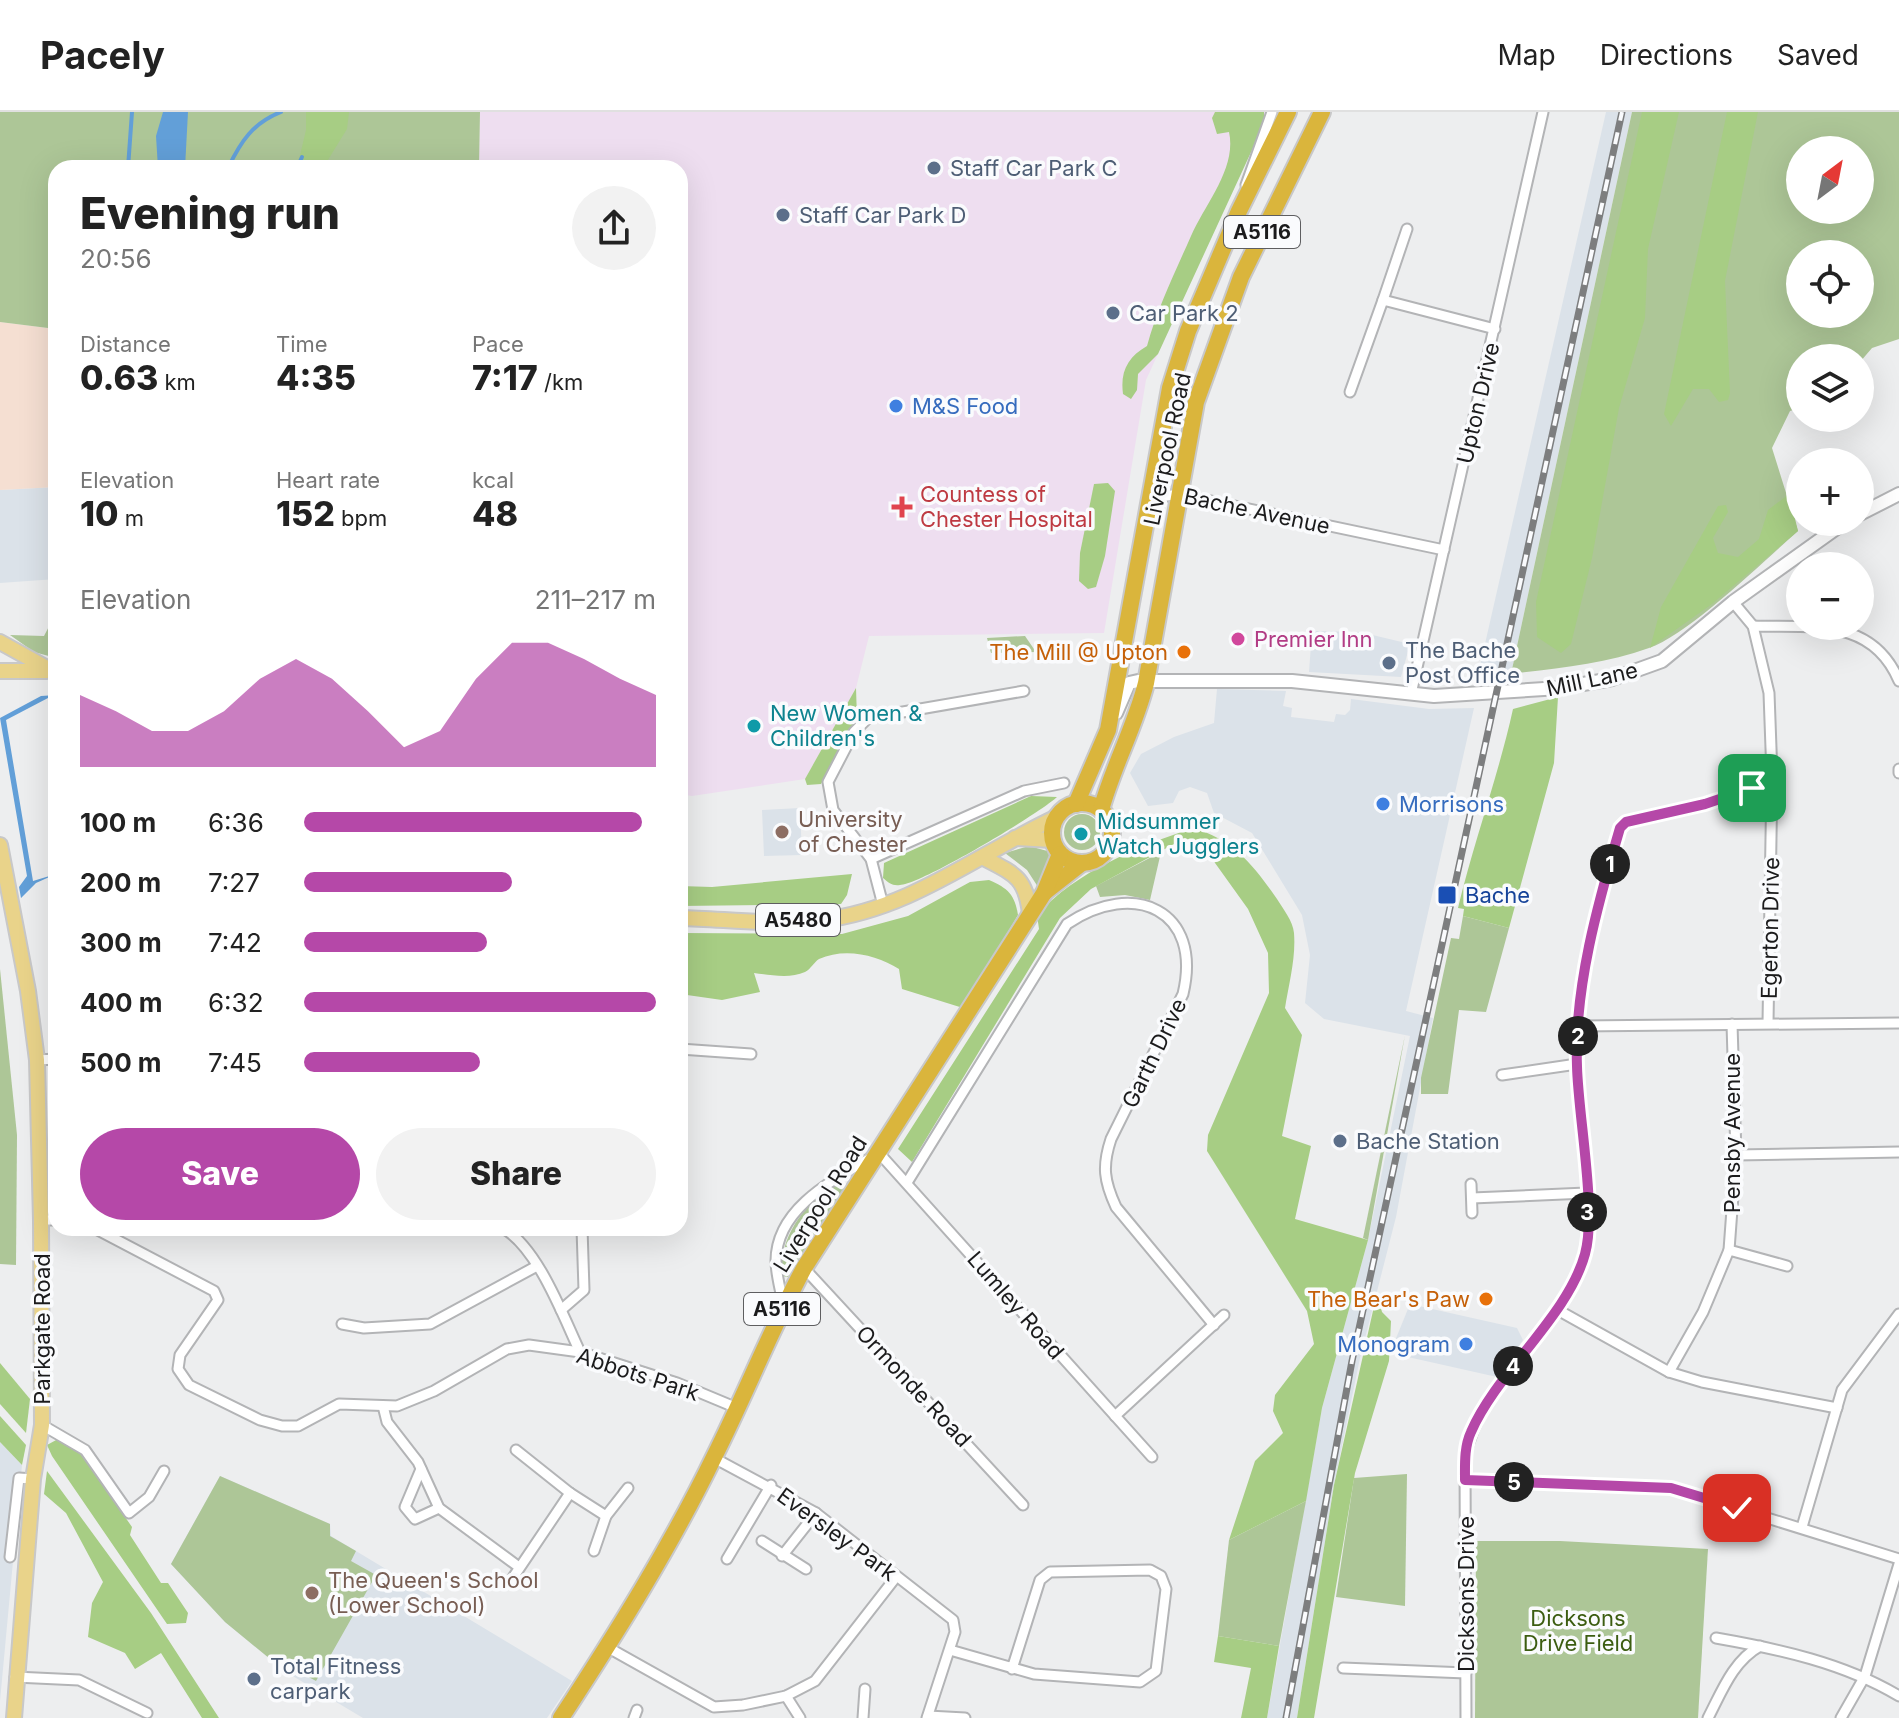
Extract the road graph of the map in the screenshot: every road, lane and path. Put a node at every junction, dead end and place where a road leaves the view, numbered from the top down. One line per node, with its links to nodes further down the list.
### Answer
1 (1272, 112): 5 (street)
2 (1288, 112): 5 (highway, Liverpool Road / A5116)
3 (1543, 112): 8 (street, Upton Drive)
4 (1312, 115): 5 (highway); 10 (highway, Liverpool Road / A5116)
5 (1239, 211): 15 (highway, Liverpool Road / A5116)
6 (1407, 229): 7 (street)
7 (1383, 300): 8 (street); 9 (street)
8 (1495, 329): 14 (street, Upton Drive)
9 (1350, 392)
10 (1178, 494): 14 (street, Bache Avenue); 15 (street, Bache Avenue); 23 (highway, Liverpool Road / A5116)
11 (1899, 494): 12 (street)
12 (1874, 507)
13 (1825, 536): 16 (street, Mill Lane)
14 (1444, 550): 25 (street, Upton Drive)
15 (1135, 585): 26 (highway, Liverpool Road / A5116)
16 (1733, 602): 17 (street, Egerton Drive); 25 (street, Mill Lane)
17 (1753, 626): 22 (street); 27 (street, Egerton Drive)
18 (0, 642): 19 (main road)
19 (48, 668)
20 (0, 671): 21 (main road)
21 (48, 672)
22 (1899, 681)
23 (1146, 683): 25 (street, Mill Lane); 26 (street); 32 (highway, Liverpool Road / A5116)
24 (1024, 691): 38 (street)
25 (1411, 694)
26 (1108, 730): 31 (highway, Liverpool Road / A5116)
27 (1772, 776): 29 (street); 30 (street, Egerton Drive)
28 (1064, 783): 38 (street)
29 (1752, 788): 30 (street); 47 (street, Dicksons Drive)
30 (1772, 803): 44 (street, Egerton Drive)
31 (1076, 804): 32 (highway); 33 (highway)
32 (1101, 810): 39 (highway, A5116)
33 (1057, 817): 34 (main road, A5480); 36 (highway, A5116)
34 (1011, 838): 36 (main road); 37 (main road, A5480)
35 (0, 845): 51 (main road, Parkgate Road)
36 (1056, 847): 39 (highway); 40 (highway, Liverpool Road / A5116)
37 (984, 858): 41 (main road, A5480); 42 (main road)
38 (871, 859): 41 (street)
39 (1082, 863): 40 (highway, Liverpool Road / A5116)
40 (1044, 893): 42 (highway, Liverpool Road / A5116)
41 (883, 905): 43 (main road, A5480)
42 (1030, 914): 57 (highway, Liverpool Road / A5116)
43 (688, 918)
44 (1768, 1023): 45 (street); 46 (street)
45 (1899, 1023)
46 (1732, 1024): 47 (street); 58 (street, Pensby Avenue)
47 (1579, 1026): 52 (street, Dicksons Drive)
48 (688, 1050): 49 (street)
49 (751, 1054)
50 (48, 1059): 51 (street)
51 (37, 1060): 64 (main road, Parkgate Road)
52 (1577, 1064): 53 (street); 61 (street, Dicksons Drive)
53 (1519, 1073): 54 (street); 55 (street)
54 (1502, 1075)
55 (1520, 1084)
56 (1899, 1152): 58 (street)
57 (879, 1153): 59 (street, Lumley Road); 71 (highway, Liverpool Road / A5116); 72 (street)
58 (1736, 1155): 68 (street, Pensby Avenue)
59 (908, 1181): 78 (street, Garth Drive); 84 (street, Lumley Road)
60 (1471, 1184): 62 (street)
61 (1586, 1193): 62 (street); 73 (street, Dicksons Drive)
62 (1472, 1198): 63 (street)
63 (1472, 1213)
64 (48, 1220): 85 (main road, Parkgate Road)
65 (116, 1236): 81 (street, Abbots Park)
66 (517, 1236): 69 (street)
67 (582, 1236): 74 (street)
68 (1729, 1250): 70 (street); 80 (street, Pensby Avenue)
69 (537, 1266): 74 (street); 77 (street)
70 (1787, 1266)
71 (804, 1268): 72 (highway, Liverpool Road / A5116); 96 (street, Ormonde Road)
72 (783, 1306): 82 (highway, Liverpool Road / A5116)
73 (1556, 1309): 80 (street); 92 (street, Dicksons Drive)
74 (561, 1310): 79 (street)
75 (1899, 1314): 83 (street)
76 (1224, 1315): 78 (street)
77 (342, 1324)
78 (1214, 1325): 84 (street)
79 (580, 1352): 81 (street, Abbots Park); 82 (street, Abbots Park)
80 (1669, 1372): 83 (street)
81 (383, 1406): 89 (street)
82 (737, 1408): 88 (highway, Liverpool Road / A5116)
83 (1837, 1408): 100 (street)
84 (1115, 1416): 87 (street, Lumley Road)
85 (42, 1425): 90 (street); 91 (main road, Parkgate Road)
86 (516, 1450): 95 (street)
87 (1152, 1457)
88 (714, 1458): 93 (street, Eversley Park); 113 (highway, Liverpool Road / A5116)
89 (421, 1469): 97 (street); 97 (street)
90 (164, 1471)
91 (33, 1479): 104 (street); 119 (main road, Parkgate Road)
92 (1465, 1480): 100 (street); 117 (street, Dicksons Drive)
93 (771, 1485): 98 (street, Eversley Park); 105 (street)
94 (628, 1488): 99 (street)
95 (570, 1493): 99 (street); 107 (street)
96 (1023, 1505)
97 (439, 1508): 107 (street)
98 (816, 1513): 103 (street); 109 (street, Eversley Park)
99 (606, 1516): 102 (street)
100 (1802, 1527): 106 (street)
101 (762, 1541): 103 (street)
102 (594, 1551)
103 (782, 1556): 108 (street)
104 (10, 1557)
105 (727, 1559)
106 (1899, 1562): 118 (street)
107 (519, 1567): 110 (street)
108 (806, 1569)
109 (896, 1577): 114 (street, Eversley Park); 121 (street)
110 (510, 1582)
111 (1716, 1638): 112 (street)
112 (1760, 1646): 118 (street); 131 (street)
113 (607, 1647): 121 (street); 126 (highway, Liverpool Road / A5116)
114 (950, 1650): 116 (street); 124 (street)
115 (1343, 1668): 117 (street)
116 (1012, 1669): 116 (street)
117 (1466, 1673): 130 (street, Dicksons Drive)
118 (1865, 1676): 122 (street); 132 (street)
119 (15, 1677): 123 (street); 125 (main road, Parkgate Road)
120 (865, 1689): 128 (street)
121 (786, 1696): 127 (street)
122 (1899, 1696)
123 (147, 1713)
124 (928, 1717): 129 (street)
125 (14, 1718)
126 (561, 1718)
127 (800, 1718)
128 (863, 1718)
129 (965, 1718)
130 (1466, 1718)
131 (1708, 1718)
132 (1841, 1718)

